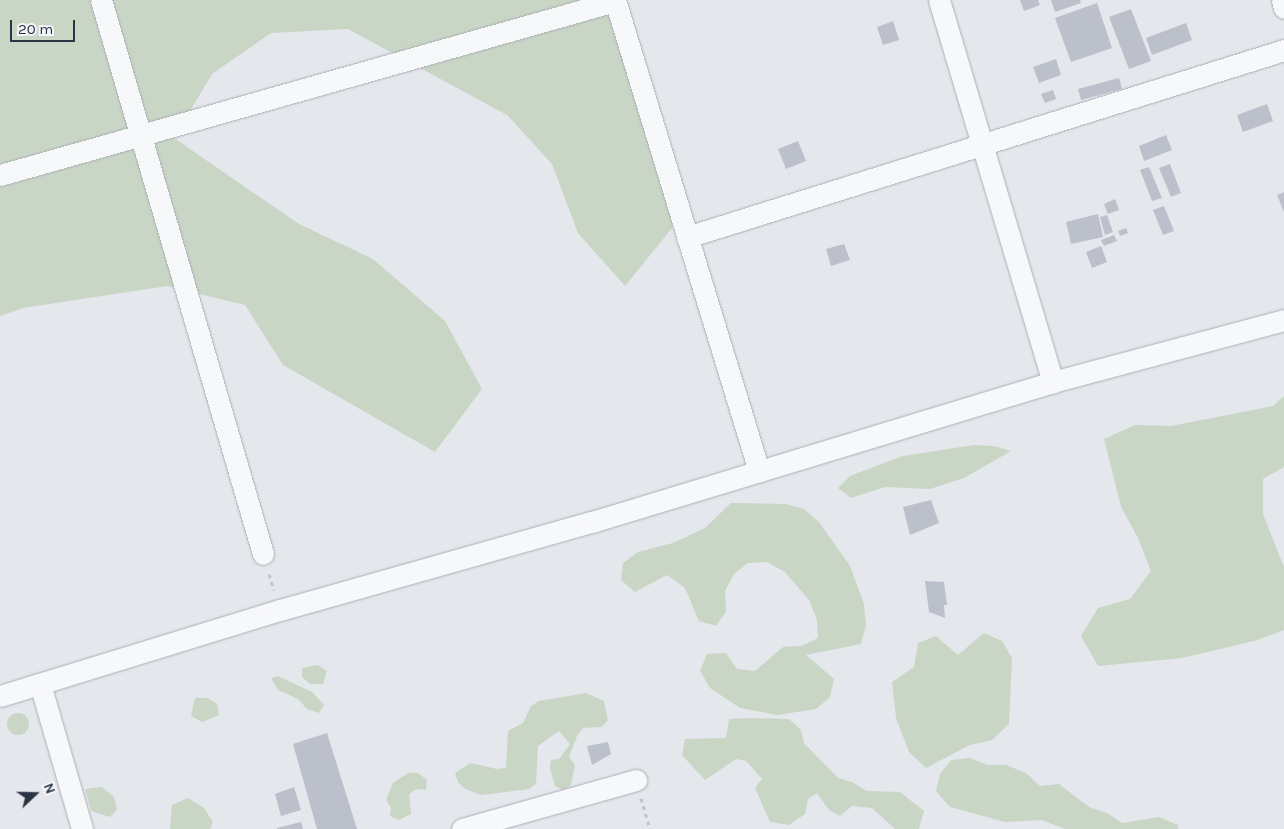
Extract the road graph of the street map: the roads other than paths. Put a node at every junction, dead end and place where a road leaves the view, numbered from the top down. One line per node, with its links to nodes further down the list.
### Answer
1 (101, 0): 7 (street)
2 (939, 0): 8 (street)
3 (1282, 0): 5 (street)
4 (615, 1): 7 (street); 10 (street)
5 (1284, 8)
6 (1284, 50): 8 (street)
7 (141, 134): 9 (street); 14 (street)
8 (982, 146): 10 (street); 12 (street)
9 (0, 175)
10 (687, 237): 13 (street)
11 (1284, 320): 12 (street)
12 (1054, 382): 13 (street)
13 (759, 472): 15 (street)
14 (263, 554)
15 (40, 684): 16 (street); 18 (street)
16 (0, 696)
17 (636, 780): 19 (street)
18 (82, 829)
19 (462, 829)

